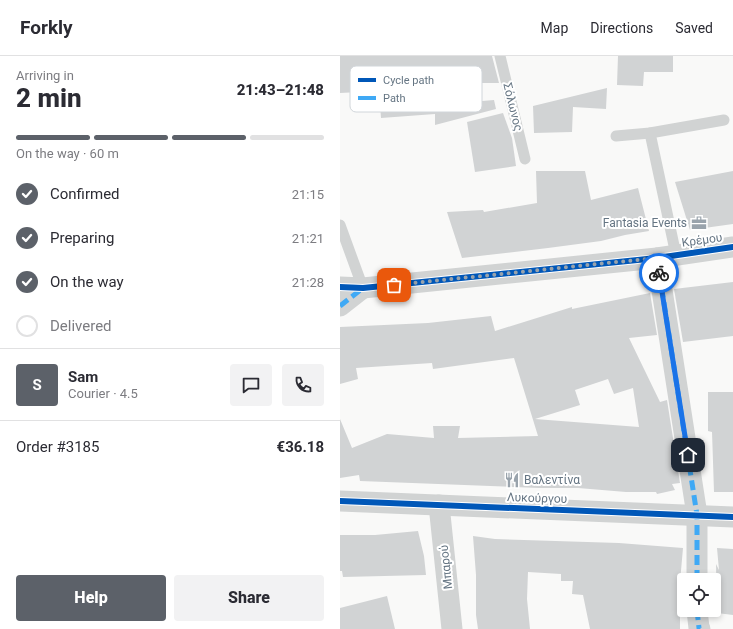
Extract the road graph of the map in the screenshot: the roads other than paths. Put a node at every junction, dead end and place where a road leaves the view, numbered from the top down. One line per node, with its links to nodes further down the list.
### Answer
1 (500, 56): 5 (lane, Σόλωνος)
2 (724, 120): 3 (lane)
3 (650, 133): 4 (lane); 8 (lane)
4 (616, 136)
5 (525, 159)
6 (340, 225): 10 (lane)
7 (733, 246): 8 (street, Κρέμου)
8 (666, 256): 10 (street, Κρέμου); 14 (street)
9 (340, 287): 10 (street, Κρέμου)
10 (363, 288): 11 (street)
11 (340, 306)
12 (340, 501): 13 (street, Λυκούργου)
13 (439, 505): 14 (street, Λυκούργου); 18 (street, Μπαρού)
14 (697, 515): 15 (street, Λυκούργου); 16 (street)
15 (733, 517)
16 (697, 573)
17 (697, 617): 19 (street)
18 (452, 629)
19 (700, 629)

